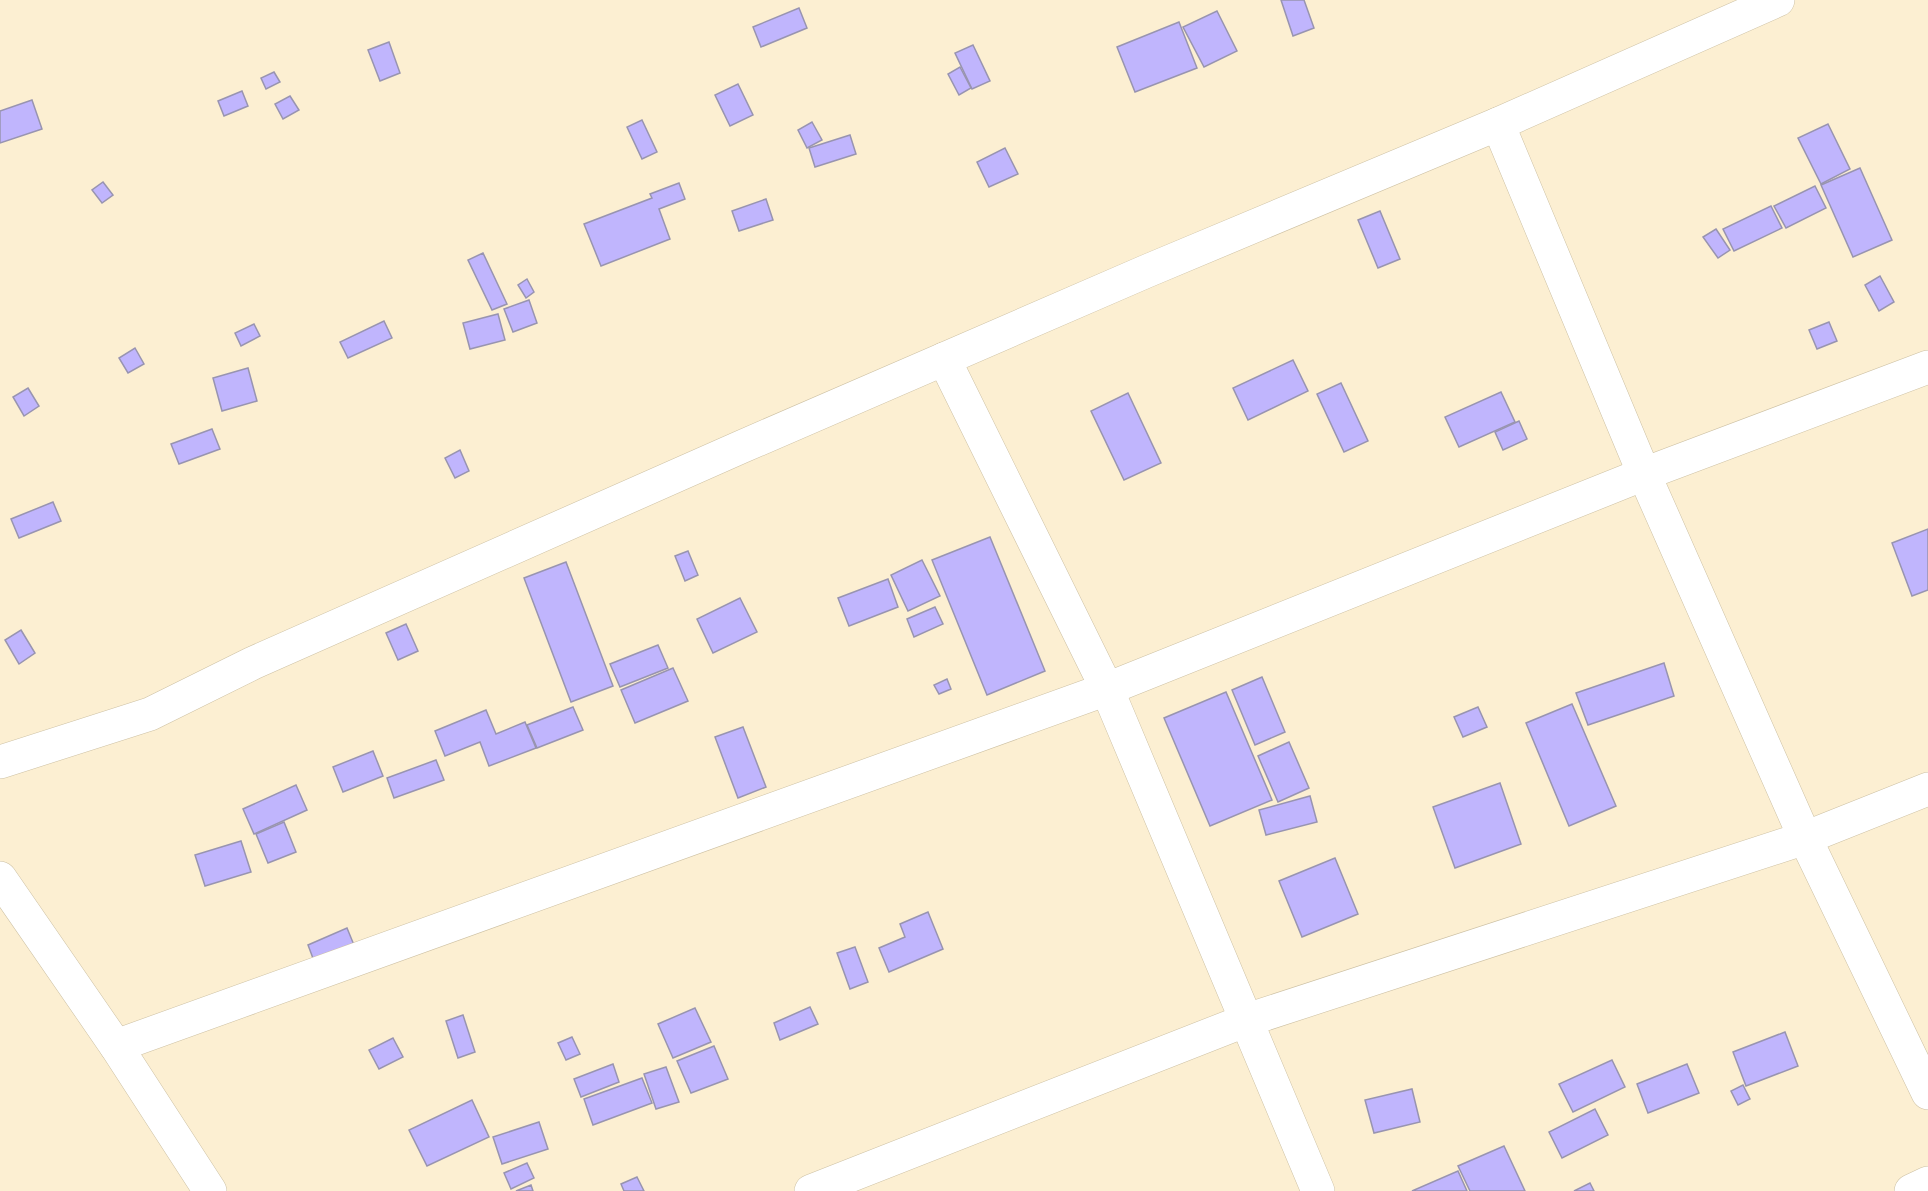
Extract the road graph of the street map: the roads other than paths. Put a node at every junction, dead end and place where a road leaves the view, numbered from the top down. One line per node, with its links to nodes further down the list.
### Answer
1 (1778, 0): 2 (street)
2 (1498, 124): 3 (street); 5 (street)
3 (944, 359): 6 (street); 7 (street)
4 (1928, 367): 5 (street)
5 (1644, 474): 6 (street); 9 (street)
6 (1107, 689): 11 (street); 12 (street)
7 (0, 762)
8 (1928, 789): 9 (street)
9 (1805, 838): 11 (street); 13 (street)
10 (0, 878): 12 (street)
11 (1247, 1020): 16 (street); 17 (street)
12 (116, 1046): 15 (street)
13 (1928, 1093)
14 (1928, 1183): 18 (street)
15 (210, 1191)
16 (811, 1191)
17 (1318, 1191)
18 (1911, 1191)

